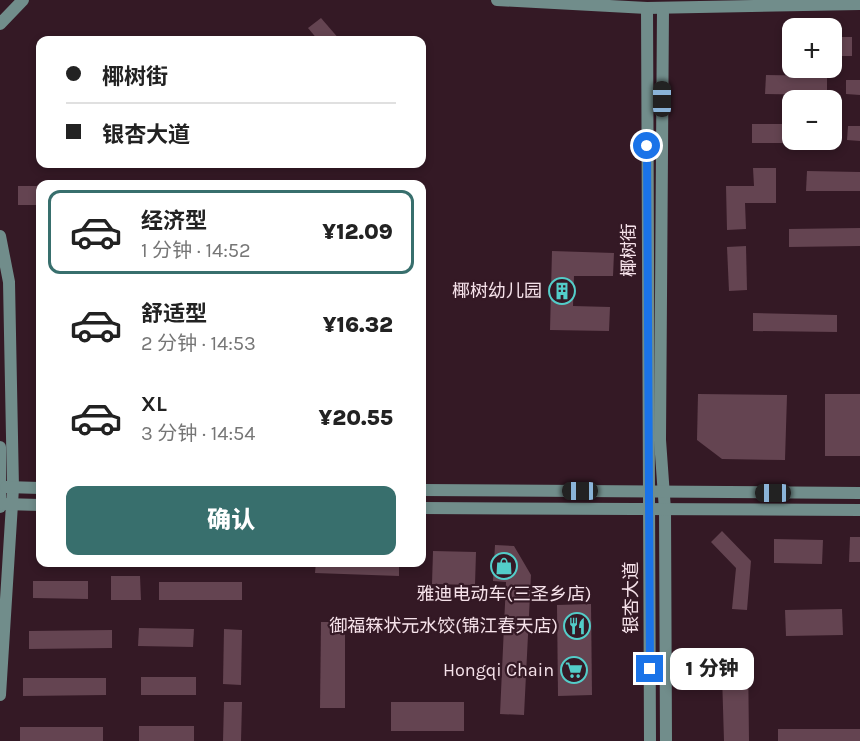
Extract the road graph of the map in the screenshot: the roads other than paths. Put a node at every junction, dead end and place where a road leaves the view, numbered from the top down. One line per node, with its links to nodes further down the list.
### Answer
1 (23, 0): 6 (street)
2 (497, 0): 4 (street)
3 (860, 4): 5 (street)
4 (646, 8): 5 (street); 12 (street, 椰树街)
5 (663, 8): 13 (street, 椰树街)
6 (0, 24)
7 (0, 236): 9 (street)
8 (0, 447): 9 (street)
9 (7, 487): 10 (street); 15 (street)
10 (36, 488)
11 (426, 490): 12 (street)
12 (647, 492): 13 (street); 18 (street, 银杏大道)
13 (664, 492): 14 (street); 19 (street, 银杏大道)
14 (860, 493)
15 (4, 505): 16 (street); 21 (street)
16 (36, 505)
17 (426, 508): 18 (street)
18 (647, 509): 19 (street); 22 (street, 银杏大道)
19 (664, 510): 20 (street); 23 (street, 银杏大道)
20 (860, 510)
21 (0, 695)
22 (650, 741)
23 (666, 741)

